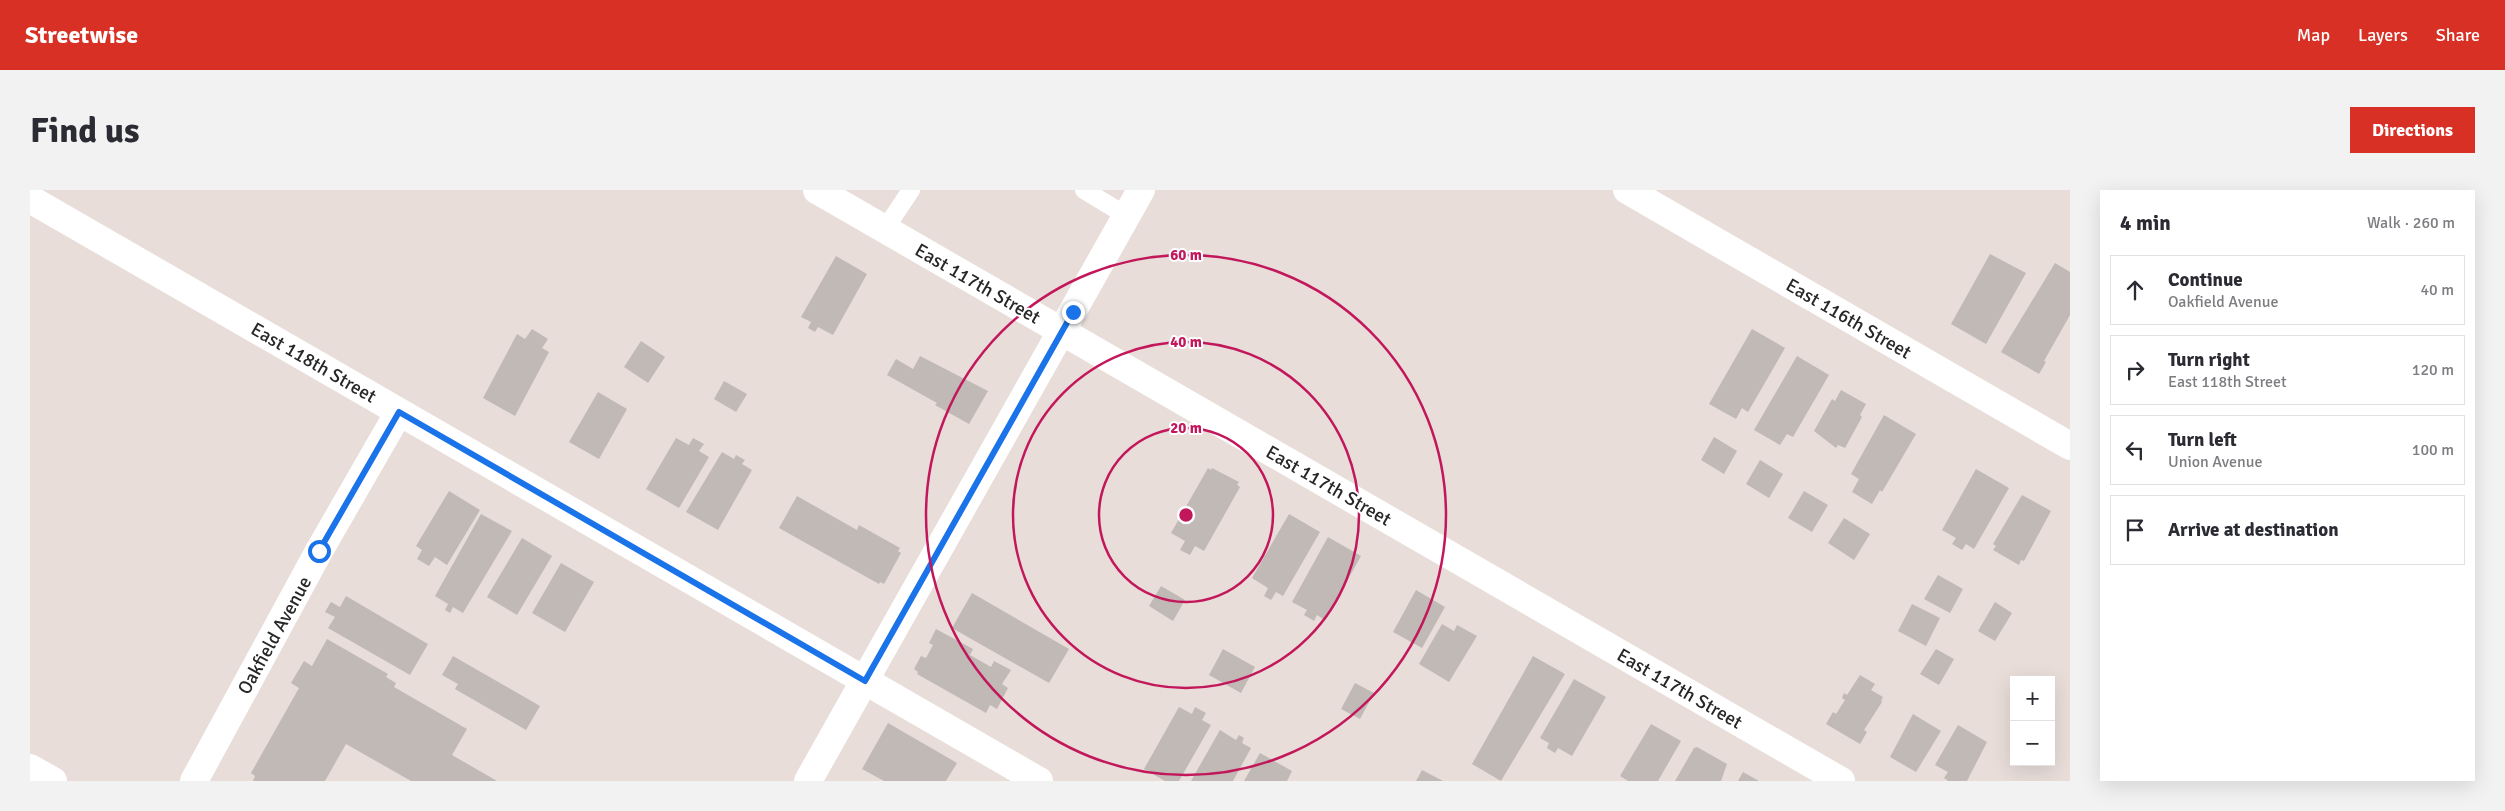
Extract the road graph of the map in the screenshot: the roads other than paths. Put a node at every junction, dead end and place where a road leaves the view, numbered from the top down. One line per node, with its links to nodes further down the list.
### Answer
1 (818, 190): 8 (street, East 117th Street)
2 (910, 190): 8 (lane)
3 (1084, 190): 7 (lane)
4 (1141, 190): 7 (street)
5 (1627, 190): 11 (street, East 116th Street)
6 (30, 199): 10 (street, East 118th Street)
7 (1127, 216): 9 (street)
8 (885, 229): 9 (street, East 117th Street)
9 (1062, 331): 12 (street); 18 (street, East 117th Street)
10 (399, 412): 12 (street, East 118th Street); 15 (street, Oakfield Avenue)
11 (2070, 446)
12 (865, 681): 16 (street); 17 (street, East 118th Street)
13 (30, 768): 14 (street)
14 (53, 781)
15 (194, 781)
16 (808, 781)
17 (1040, 781)
18 (1841, 781)

